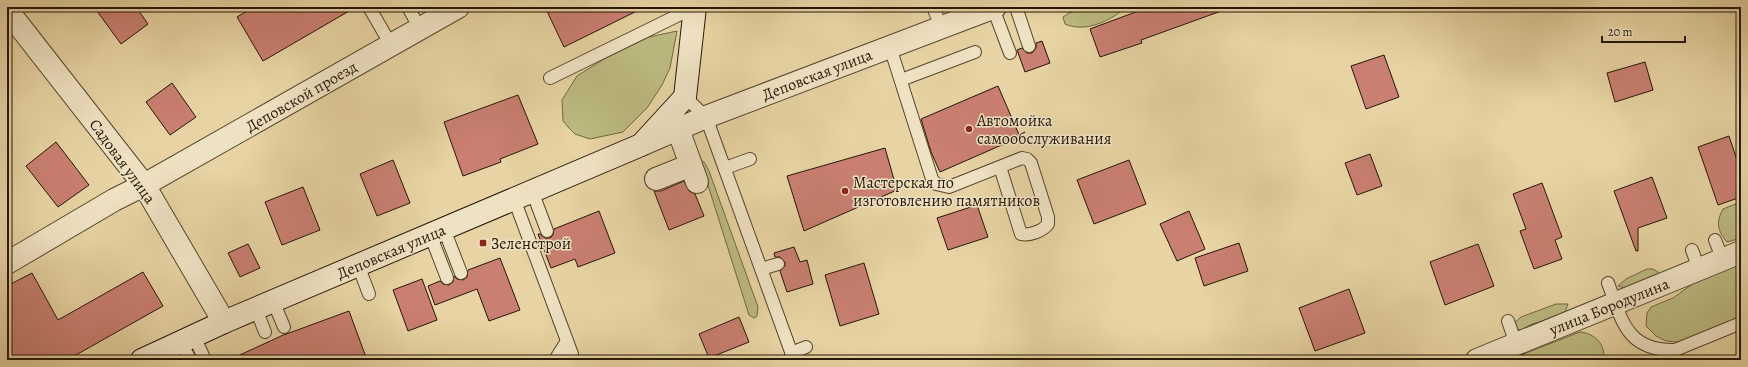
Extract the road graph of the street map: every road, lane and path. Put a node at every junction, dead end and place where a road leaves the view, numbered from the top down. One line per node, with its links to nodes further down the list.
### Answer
1 (369, 7): 11 (lane)
2 (408, 7): 10 (lane)
3 (458, 7): 10 (street, Деповской проезд)
4 (695, 7): 16 (lane); 18 (street)
5 (933, 7): 9 (lane)
6 (994, 7): 9 (street, Деповская улица); 15 (lane)
7 (1016, 7): 12 (lane)
8 (7, 10): 26 (street, Садовая улица)
9 (941, 27): 13 (street, Деповская улица)
10 (420, 28): 11 (street, Деповской проезд)
11 (391, 45): 26 (street, Деповской проезд)
12 (1029, 46)
13 (890, 47): 17 (lane); 19 (street, Деповская улица)
14 (975, 52): 17 (lane)
15 (1010, 53)
16 (550, 78)
17 (901, 80): 23 (lane)
18 (684, 97): 19 (lane); 21 (street, Деповская улица)
19 (706, 117): 20 (street, Деповская улица); 24 (lane)
20 (678, 129): 21 (street, Деповская улица); 25 (street)
21 (641, 145): 27 (street, Деповская улица)
22 (750, 159): 24 (lane)
23 (1000, 167): 23 (lane)
24 (725, 168): 35 (lane)
25 (656, 179)
26 (144, 185): 32 (street, Деповской проезд); 43 (street, Садовая улица)
27 (523, 195): 28 (lane); 29 (street, Деповская улица); 47 (lane)
28 (548, 231)
29 (437, 232): 34 (street, Деповская улица); 36 (lane); 37 (lane)
30 (1715, 240): 31 (lane)
31 (1732, 256): 40 (street, улица Бородулина)
32 (7, 263)
33 (778, 264): 35 (lane)
34 (358, 265): 39 (lane); 41 (street, Деповская улица)
35 (761, 269): 52 (lane)
36 (461, 273)
37 (448, 278)
38 (1608, 282): 40 (lane)
39 (369, 294)
40 (1616, 304): 44 (lane); 48 (street, улица Бородулина)
41 (264, 305): 43 (street, Деповская улица); 45 (lane); 46 (lane)
42 (1508, 321): 48 (lane)
43 (224, 322): 49 (street, Деповская улица)
44 (1741, 323)
45 (284, 327)
46 (265, 332)
47 (567, 341): 51 (lane); 55 (lane)
48 (1516, 344): 56 (street, улица Бородулина)
49 (188, 346): 53 (street, Деповская улица); 54 (lane)
50 (806, 347): 52 (lane)
51 (572, 354)
52 (792, 356)
53 (142, 360)
54 (205, 360)
55 (555, 360)
56 (1477, 360)

